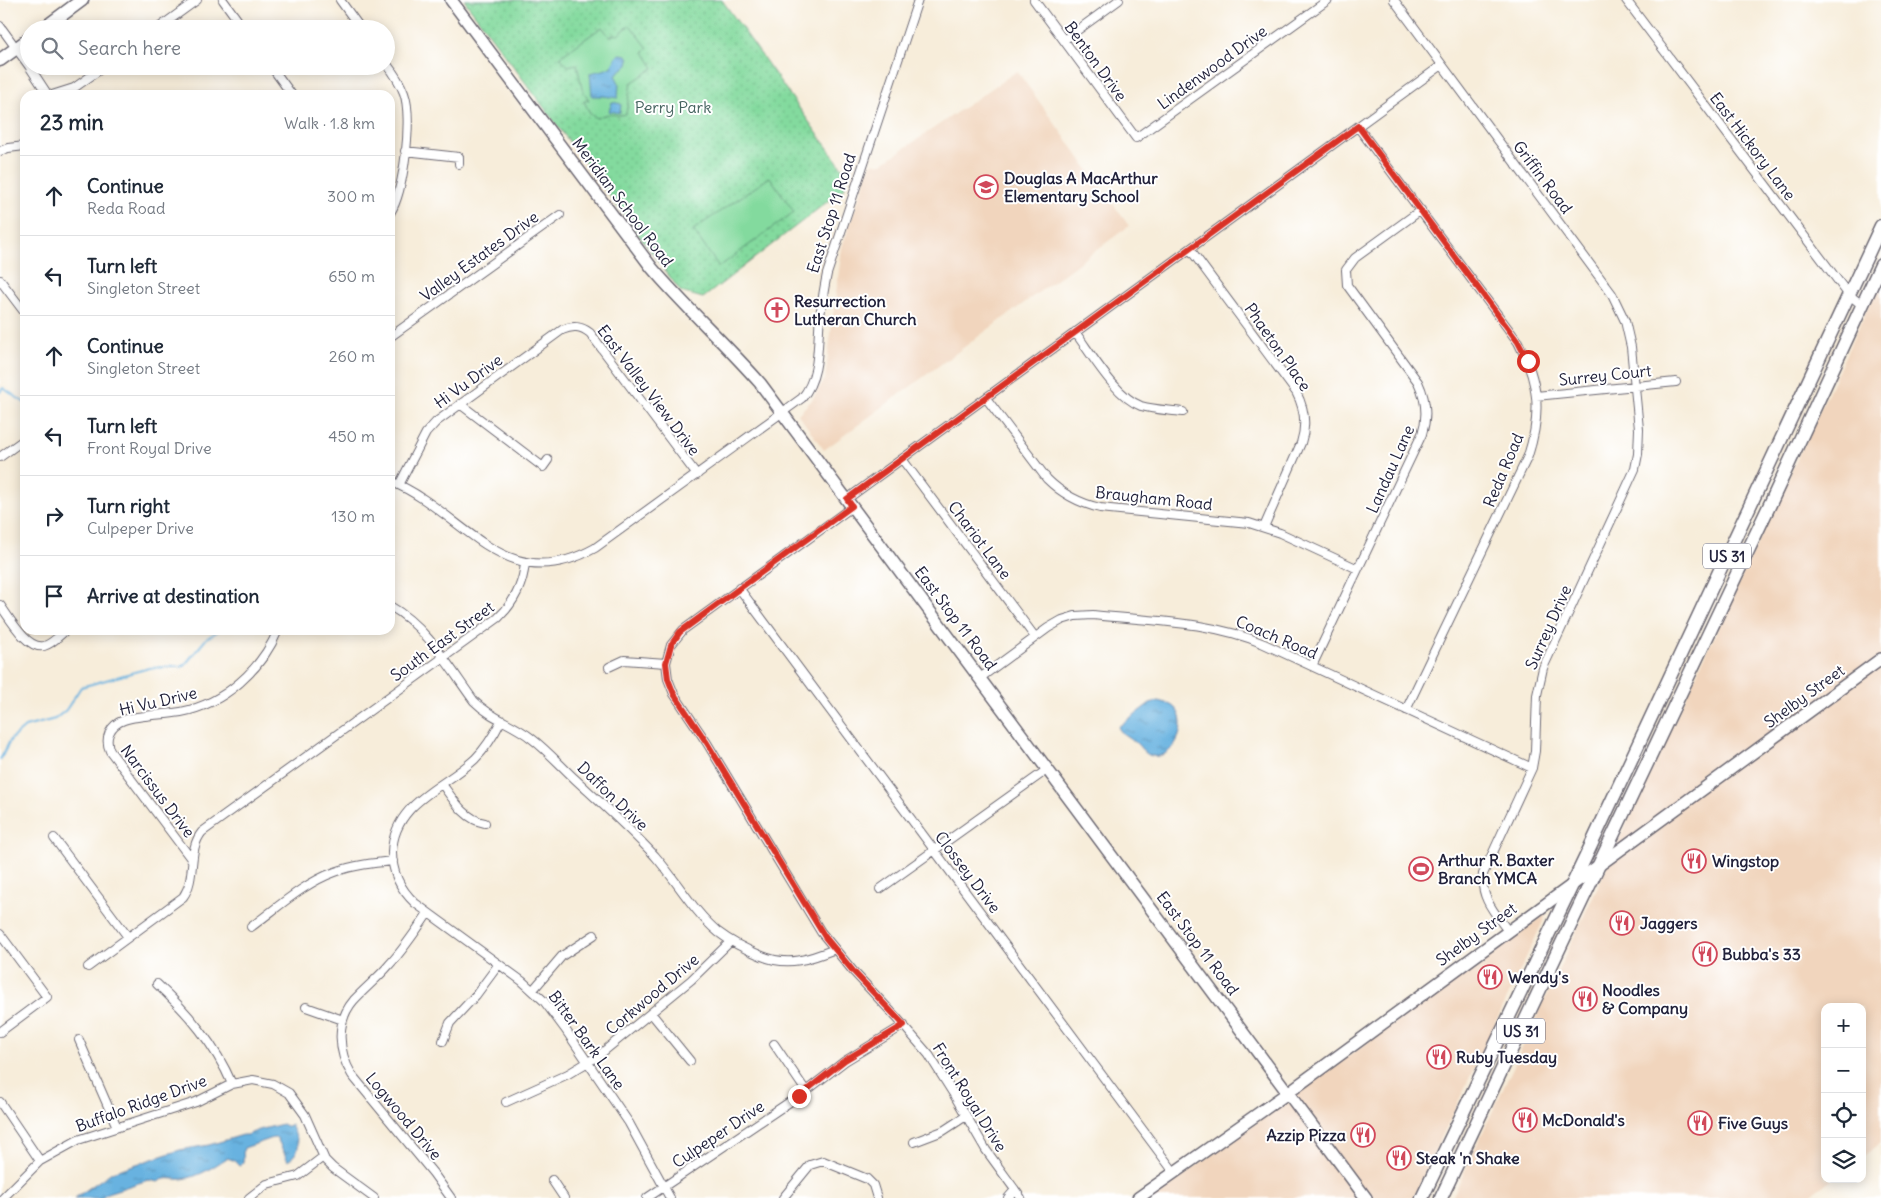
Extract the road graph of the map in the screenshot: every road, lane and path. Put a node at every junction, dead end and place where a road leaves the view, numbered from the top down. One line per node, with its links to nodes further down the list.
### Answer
1 (82, 0): 12 (main road)
2 (197, 0): 13 (street)
3 (223, 0): 14 (street)
4 (340, 0): 15 (street)
5 (451, 0): 55 (main road, Meridian School Road)
6 (918, 0): 55 (street, East Stop 11 Road)
7 (1034, 0): 17 (street, Benton Drive)
8 (1119, 0): 17 (street)
9 (1328, 0): 31 (street, Lindenwood Drive)
10 (1394, 0): 22 (street, Griffin Road)
11 (1626, 0): 43 (street, East Hickory Lane)
12 (55, 20)
13 (169, 20)
14 (237, 20)
15 (354, 20)
16 (0, 26): 19 (street)
17 (1064, 40): 31 (street, Benton Drive)
18 (20, 45): 19 (main road)
19 (16, 48): 20 (street); 21 (main road)
20 (20, 54)
21 (0, 60)
22 (1442, 65): 30 (street); 50 (street, Griffin Road)
23 (35, 75): 27 (street)
24 (92, 75): 28 (street)
25 (278, 75): 29 (street)
26 (393, 75): 34 (street)
27 (45, 90)
28 (68, 90)
29 (288, 90)
30 (1358, 126): 37 (street, Reda Road); 40 (street)
31 (1136, 138)
32 (20, 147): 33 (street)
33 (0, 151)
34 (405, 151): 35 (street); 36 (street)
35 (459, 164)
36 (395, 202)
37 (1420, 210): 51 (street, Reda Road); 66 (street, Landau Lane)
38 (560, 215): 48 (street, Valley Estates Drive)
39 (1881, 226): 43 (main road, US 31)
40 (1190, 249): 47 (street); 64 (street, Phaeton Place)
41 (1881, 265): 44 (main road, US 31)
42 (0, 280): 45 (street)
43 (1848, 294): 44 (street, East Hickory Lane); 93 (main road, US 31)
44 (1862, 305): 92 (main road, US 31)
45 (20, 306)
46 (577, 326): 53 (street, Hi Vu Drive); 60 (street, East Valley View Drive)
47 (1075, 332): 52 (street); 54 (street)
48 (395, 333)
49 (1676, 382): 50 (street, Surrey Court)
50 (1635, 386): 51 (street, Surrey Court); 84 (street, Surrey Drive)
51 (1536, 396): 81 (street, Reda Road)
52 (986, 398): 58 (street); 64 (street, Braugham Road)
53 (460, 404): 59 (street); 62 (street, Hi Vu Drive)
54 (1183, 412)
55 (782, 413): 60 (street); 63 (main road, East Stop 11 Road)
56 (20, 445): 57 (street)
57 (0, 457)
58 (902, 459): 63 (street); 74 (street, Chariot Lane)
59 (548, 460)
60 (697, 474): 65 (street)
61 (395, 483): 62 (street)
62 (399, 485): 65 (street)
63 (850, 503): 67 (street); 80 (main road, East Stop 11 Road)
64 (1264, 527): 66 (street, Braugham Road)
65 (525, 563): 75 (street, South East Street)
66 (1358, 569): 78 (street, Landau Lane)
67 (739, 588): 77 (street); 89 (street, Clossey Drive)
68 (0, 605): 70 (street)
69 (395, 609): 75 (street, Daffon Drive)
70 (20, 632)
71 (22, 635): 72 (street)
72 (59, 635)
73 (276, 635): 83 (street, Hi Vu Drive)
74 (1035, 638): 78 (street, Coach Road); 80 (street, Coach Road)
75 (442, 658): 82 (street, Daffon Drive); 90 (street, South East Street)
76 (1881, 659): 92 (main road, Shelby Street)
77 (666, 663): 79 (street); 102 (street, Front Royal Drive)
78 (1312, 666): 81 (street, Coach Road)
79 (609, 667)
80 (980, 678): 85 (main road, East Stop 11 Road)
81 (1406, 710): 84 (street, Coach Road)
82 (501, 721): 86 (street); 101 (street, Daffon Drive)
83 (107, 737): 90 (street, Narcissus Drive)
84 (1532, 768): 97 (street, Surrey Drive)
85 (1048, 769): 89 (street); 119 (main road, East Stop 11 Road)
86 (442, 784): 87 (street); 91 (street)
87 (485, 823)
88 (54, 838): 100 (street)
89 (934, 850): 94 (street); 127 (street, Clossey Drive)
90 (192, 860): 100 (street, South East Street)
91 (392, 861): 95 (street, Bitter Bark Lane); 96 (street)
92 (1600, 864): 93 (main road, Shelby Street); 145 (main road, US 31)
93 (1571, 885): 97 (main road, Shelby Street); 144 (main road, US 31)
94 (880, 889)
95 (428, 913): 103 (street, Bitter Bark Lane); 109 (street)
96 (251, 927)
97 (1508, 931): 119 (main road, Shelby Street)
98 (0, 934): 111 (street)
99 (594, 935): 106 (street)
100 (128, 937): 104 (street, South East Street)
101 (731, 941): 102 (street, Daffon Drive); 108 (street, Corkwood Drive)
102 (835, 949): 110 (street, Front Royal Drive)
103 (499, 964): 106 (street, Bitter Bark Lane); 113 (street)
104 (88, 966)
105 (157, 984): 117 (street)
106 (532, 990): 116 (street, Bitter Bark Lane)
107 (306, 1007): 109 (street)
108 (651, 1013): 115 (street); 116 (street, Corkwood Drive)
109 (343, 1020): 134 (street, Logwood Drive)
110 (904, 1025): 118 (street, Culpeper Drive); 122 (street, Front Royal Drive)
111 (0, 1032)
112 (80, 1040): 123 (street)
113 (443, 1041)
114 (774, 1044): 118 (street)
115 (690, 1061)
116 (588, 1063): 121 (street, Corkwood Drive); 129 (street, Bitter Bark Lane)
117 (232, 1084): 123 (street, Buffalo Ridge Drive); 125 (street, Buffalo Ridge Drive)
118 (806, 1091): 129 (street, Culpeper Drive)
119 (1289, 1092): 127 (main road, Shelby Street); 143 (main road, East Stop 11 Road)
120 (0, 1102): 126 (street)
121 (506, 1102)
122 (966, 1116): 124 (street); 130 (street, Front Royal Drive)
123 (117, 1126): 126 (street, Buffalo Ridge Drive)
124 (914, 1142)
125 (323, 1158): 132 (street); 133 (street)
126 (40, 1161): 131 (street, Buffalo Ridge Drive)
127 (1174, 1172): 142 (main road, Shelby Street)
128 (552, 1180): 135 (street)
129 (663, 1187): 136 (street, Culpeper Drive); 137 (street, Bitter Bark Lane)
130 (1015, 1190): 140 (street); 141 (street, Front Royal Drive)
131 (3, 1198)
132 (249, 1198)
133 (374, 1198)
134 (451, 1198)
135 (564, 1198)
136 (647, 1198)
137 (670, 1198)
138 (783, 1198): 139 (street)
139 (877, 1198)
140 (1008, 1198)
141 (1022, 1198)
142 (1138, 1198)
143 (1366, 1198)
144 (1422, 1198)
145 (1441, 1198)

